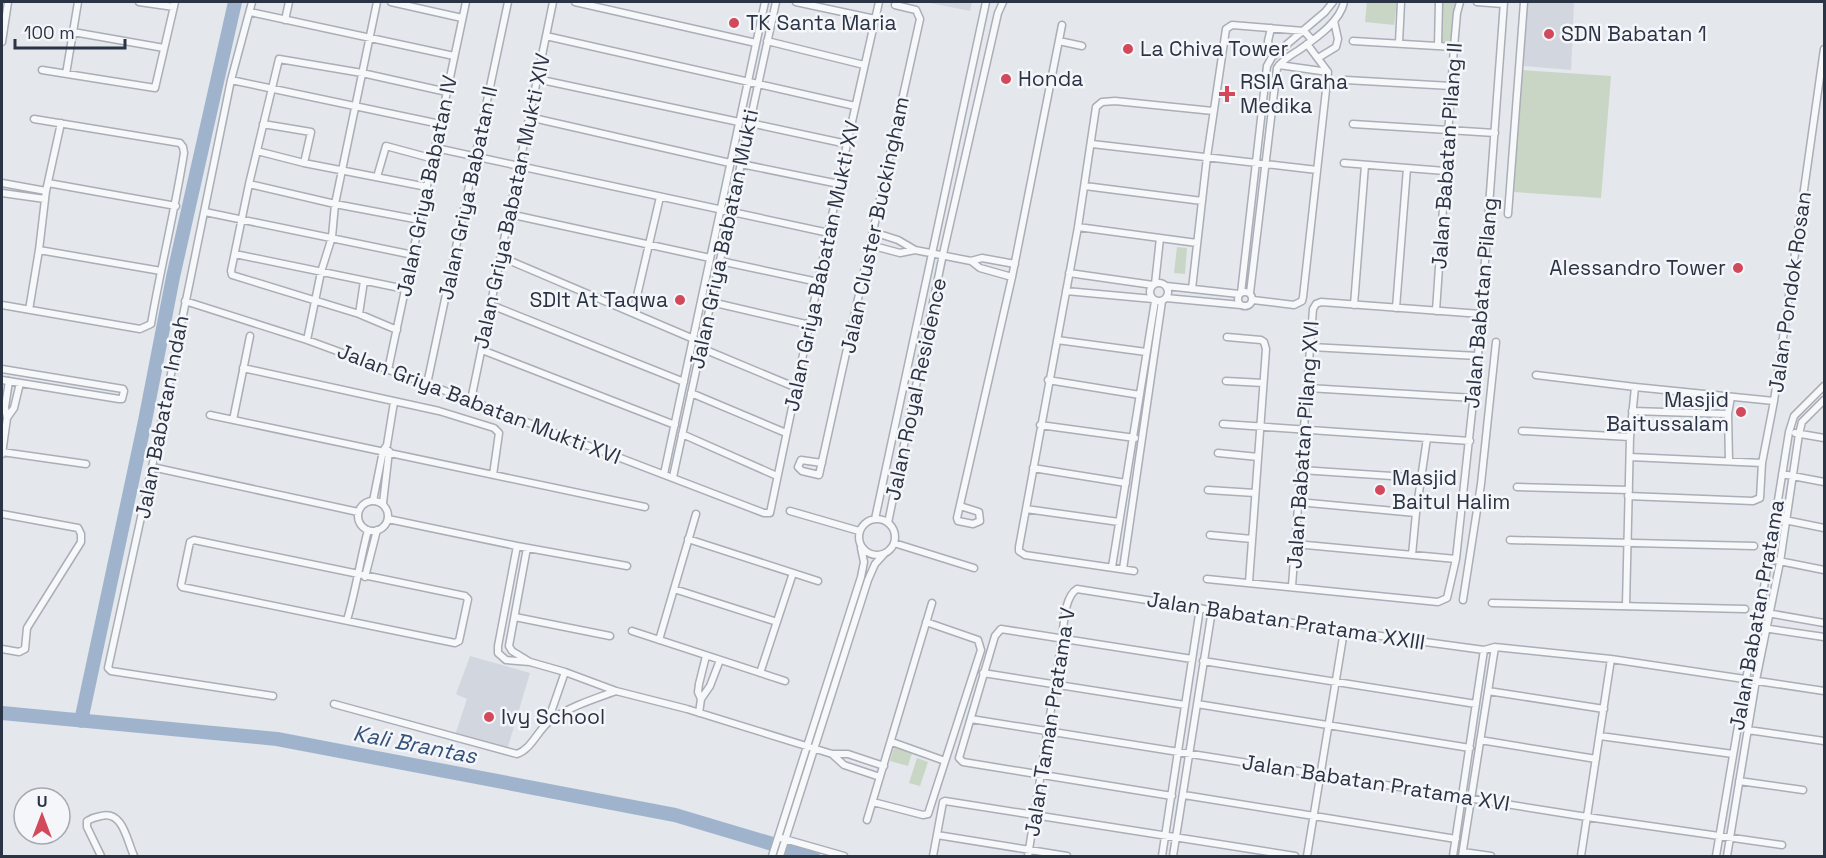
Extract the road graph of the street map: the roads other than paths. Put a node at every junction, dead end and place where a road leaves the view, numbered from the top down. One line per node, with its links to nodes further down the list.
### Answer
1 (8, 2): 33 (street)
2 (78, 2): 37 (street)
3 (139, 2): 26 (street)
4 (252, 2): 28 (street, Jalan Babatan Indah)
5 (289, 2): 31 (street)
6 (377, 2): 39 (street)
7 (391, 2): 29 (street)
8 (466, 2): 29 (street, Jalan Griya Babatan IV)
9 (508, 2): 88 (street, Jalan Griya Babatan II)
10 (553, 2): 38 (street, Jalan Griya Babatan Mukti XIV)
11 (575, 2): 46 (street)
12 (765, 2): 46 (street, Jalan Griya Babatan Mukti)
13 (776, 2): 41 (street, Jalan Griya Babatan Mukti)
14 (796, 2): 30 (street)
15 (879, 2): 30 (street, Jalan Griya Babatan Mukti XV)
16 (986, 2): 134 (street, Jalan Royal Residence)
17 (1003, 2): 137 (street, Jalan Royal Residence)
18 (1332, 2): 36 (street)
19 (1344, 2): 32 (street)
20 (1401, 2): 47 (street)
21 (1439, 2): 49 (street)
22 (1460, 2): 50 (street, Jalan Babatan Pilang II)
23 (1477, 2): 25 (street)
24 (1524, 2): 121 (street)
25 (1504, 3): 83 (street, Jalan Babatan Pilang)
26 (175, 4): 51 (street)
27 (895, 5): 125 (street, Jalan Cluster Buckingham)
28 (250, 12): 31 (street); 64 (street, Jalan Babatan Indah)
29 (462, 18): 54 (street, Jalan Griya Babatan IV)
30 (875, 19): 57 (street, Jalan Griya Babatan Mukti XV)
31 (285, 20): 39 (street)
32 (1334, 21): 45 (street); 56 (street)
33 (3, 24): 44 (street)
34 (1062, 25): 42 (street)
35 (1271, 28): 36 (street); 55 (street); 73 (street)
36 (1304, 31): 40 (street); 45 (street)
37 (73, 32): 51 (street); 62 (street)
38 (546, 36): 63 (street, Jalan Griya Babatan Mukti XIV); 66 (street)
39 (370, 38): 54 (street); 61 (street)
40 (1293, 39): 52 (street); 55 (street)
41 (767, 41): 57 (street); 67 (street, Jalan Griya Babatan Mukti)
42 (1059, 41): 48 (street); 142 (street)
43 (1353, 41): 47 (street)
44 (2, 42)
45 (1310, 42): 52 (street); 56 (street)
46 (756, 43): 66 (street, Jalan Griya Babatan Mukti)
47 (1399, 43): 49 (street)
48 (1082, 46)
49 (1438, 46): 50 (street)
50 (1454, 47): 68 (street, Jalan Babatan Pilang II)
51 (164, 48): 62 (street)
52 (1300, 49): 58 (street)
53 (1824, 50): 206 (street, Jalan Pondok Rosan)
54 (454, 56): 70 (street, Jalan Griya Babatan IV)
55 (1272, 57): 93 (street)
56 (1318, 58): 60 (street)
57 (864, 65): 72 (street, Jalan Griya Babatan Mukti XV)
58 (1278, 65): 60 (street); 96 (street)
59 (42, 70): 62 (street)
60 (1328, 72): 101 (street)
61 (362, 73): 69 (street); 70 (street); 71 (street)
62 (66, 74)
63 (537, 79): 74 (street, Jalan Griya Babatan Mukti XIV); 76 (street)
64 (231, 80): 69 (street); 118 (street, Jalan Babatan Indah)
65 (1347, 80): 68 (street)
66 (748, 81): 67 (street); 76 (street, Jalan Griya Babatan Mukti)
67 (758, 84): 72 (street); 78 (street, Jalan Griya Babatan Mukti)
68 (1451, 86): 82 (street, Jalan Babatan Pilang II)
69 (271, 89): 71 (street); 79 (street)
70 (447, 92): 80 (street, Jalan Griya Babatan IV)
71 (356, 106): 80 (street); 100 (street)
72 (855, 106): 84 (street, Jalan Griya Babatan Mukti XV)
73 (1213, 111): 85 (street); 89 (street)
74 (529, 117): 92 (street); 97 (street, Jalan Griya Babatan Mukti XIV)
75 (34, 119): 77 (street)
76 (739, 122): 92 (street, Jalan Griya Babatan Mukti)
77 (61, 123): 105 (street); 116 (street)
78 (750, 123): 84 (street); 95 (street, Jalan Griya Babatan Mukti)
79 (263, 124): 87 (street); 91 (street)
80 (440, 124): 86 (street, Jalan Griya Babatan IV)
81 (1353, 124): 82 (street)
82 (1449, 130): 83 (street); 102 (street, Jalan Babatan Pilang II)
83 (1495, 133): 169 (street, Jalan Babatan Pilang)
84 (847, 144): 107 (street, Jalan Griya Babatan Mukti XV)
85 (1092, 144): 89 (street); 109 (street)
86 (436, 148): 88 (street); 90 (street, Jalan Griya Babatan IV)
87 (257, 151): 91 (street); 106 (street)
88 (475, 157): 97 (street); 194 (street, Jalan Griya Babatan II)
89 (1207, 157): 93 (street); 114 (street)
90 (434, 159): 103 (street); 108 (street, Jalan Griya Babatan IV)
91 (304, 162): 100 (street)
92 (730, 163): 117 (street, Jalan Griya Babatan Mukti)
93 (1257, 163): 96 (street); 154 (street)
94 (1344, 163): 98 (street)
95 (741, 164): 107 (street); 119 (street, Jalan Griya Babatan Mukti)
96 (1265, 164): 101 (street); 155 (street)
97 (519, 165): 112 (street); 120 (street, Jalan Griya Babatan Mukti XIV)
98 (1365, 165): 99 (street); 161 (street)
99 (1407, 168): 102 (street); 164 (street)
100 (342, 170): 103 (street); 115 (street)
101 (1317, 170): 155 (street)
102 (1445, 171): 166 (street, Jalan Babatan Pilang II)
103 (377, 177): 108 (street)
104 (2, 183): 110 (street)
105 (48, 183): 110 (street); 116 (street)
106 (249, 184): 115 (street); 122 (street)
107 (839, 184): 126 (street, Jalan Griya Babatan Mukti XV)
108 (427, 186): 123 (street, Jalan Griya Babatan IV)
109 (1085, 186): 114 (street); 124 (street)
110 (46, 191): 113 (street)
111 (2, 193): 113 (street)
112 (660, 197): 117 (street); 130 (street)
113 (45, 200): 132 (street)
114 (1202, 201): 129 (street)
115 (335, 204): 123 (street); 127 (street)
116 (176, 206): 143 (street)
117 (720, 210): 119 (street); 139 (street, Jalan Griya Babatan Mukti)
118 (205, 212): 122 (street); 158 (street, Jalan Babatan Indah)
119 (730, 212): 126 (street); 140 (street, Jalan Griya Babatan Mukti)
120 (509, 214): 130 (street); 138 (street, Jalan Griya Babatan Mukti XIV)
121 (1508, 214)
122 (243, 219): 127 (street); 135 (street)
123 (420, 220): 136 (street, Jalan Griya Babatan IV)
124 (1078, 227): 128 (street); 145 (street)
125 (873, 232): 131 (street, Jalan Cluster Buckingham); 133 (street, Jalan Royal Residence)
126 (829, 233): 148 (street, Jalan Griya Babatan Mukti XV)
127 (332, 237): 136 (street); 144 (street)
128 (1160, 238): 129 (street); 149 (street)
129 (1197, 243): 152 (street)
130 (648, 245): 139 (street); 168 (street)
131 (870, 245): 133 (street, Jalan Royal Residence); 235 (street, Jalan Cluster Buckingham)
132 (39, 250): 143 (street); 165 (street)
133 (915, 250): 134 (street, Jalan Royal Residence)
134 (932, 253): 137 (street, Jalan Royal Residence); 269 (street, Jalan Royal Residence)
135 (235, 254): 144 (street); 156 (street)
136 (413, 255): 151 (street, Jalan Griya Babatan IV)
137 (943, 255): 141 (street); 272 (street, Jalan Royal Residence)
138 (501, 257): 162 (street, Jalan Griya Babatan Mukti XIV); 168 (street)
139 (710, 258): 174 (street, Jalan Griya Babatan Mukti)
140 (720, 261): 148 (street); 159 (street, Jalan Griya Babatan Mukti)
141 (971, 261): 142 (street); 146 (street)
142 (1015, 264): 146 (street)
143 (161, 271): 165 (street)
144 (321, 272): 147 (street); 156 (street)
145 (1069, 273): 149 (street); 153 (street)
146 (1012, 277): 258 (street)
147 (364, 281): 151 (street); 167 (street)
148 (818, 282): 170 (street, Jalan Griya Babatan Mukti XV)
149 (1154, 284): 150 (street); 157 (street)
150 (1166, 286): 152 (street); 157 (street)
151 (405, 289): 171 (street, Jalan Griya Babatan IV)
152 (1192, 289): 154 (street)
153 (1066, 291): 157 (street); 176 (street)
154 (1240, 293): 155 (street); 163 (street)
155 (1251, 297): 163 (street)
156 (315, 300): 167 (street); 175 (street)
157 (1159, 300): 163 (street); 181 (street); 227 (street)
158 (185, 301): 175 (street, Jalan Griya Babatan Mukti XVI); 238 (street, Jalan Babatan Indah)
159 (711, 302): 170 (street); 178 (street, Jalan Griya Babatan Mukti)
160 (2, 304): 165 (street)
161 (1354, 304): 164 (street); 179 (street, Jalan Babatan Pilang XVI)
162 (491, 305): 180 (street, Jalan Griya Babatan Mukti XIV); 191 (street)
163 (1241, 305)
164 (1396, 308): 166 (street)
165 (29, 310)
166 (1437, 311): 169 (street)
167 (359, 314): 171 (street)
168 (633, 314): 174 (street)
169 (1481, 314): 182 (street, Jalan Babatan Pilang)
170 (810, 326): 198 (street, Jalan Griya Babatan Mukti XV)
171 (397, 330): 185 (street, Jalan Griya Babatan IV)
172 (250, 336): 183 (street)
173 (1227, 337): 193 (street)
174 (693, 338): 178 (street); 191 (street, Jalan Griya Babatan Mukti)
175 (307, 340): 185 (street, Jalan Griya Babatan Mukti XVI)
176 (1057, 340): 181 (street); 189 (street)
177 (1496, 342): 250 (street)
178 (701, 345): 198 (street); 200 (street, Jalan Griya Babatan Mukti)
179 (1311, 346): 182 (street); 199 (street, Jalan Babatan Pilang XVI)
180 (482, 350): 204 (street, Jalan Griya Babatan Mukti XIV); 214 (street)
181 (1146, 352): 201 (street)
182 (1478, 356): 203 (street, Jalan Babatan Pilang)
183 (243, 368): 207 (street); 212 (street)
184 (2, 369): 187 (street)
185 (388, 370): 194 (street, Jalan Griya Babatan Mukti XVI)
186 (1536, 375): 197 (street)
187 (42, 376): 195 (street); 195 (street)
188 (5, 380): 192 (street); 211 (street)
189 (1048, 381): 201 (street); 215 (street)
190 (1226, 381): 193 (street)
191 (684, 382): 214 (street, Jalan Griya Babatan Mukti)
192 (20, 383): 195 (street); 211 (street)
193 (1263, 383): 216 (street)
194 (427, 384): 204 (street, Jalan Griya Babatan Mukti XVI)
195 (40, 386)
196 (1824, 386): 219 (street, Jalan Babatan Pratama)
197 (1635, 387): 202 (street); 208 (street)
198 (797, 388): 220 (street, Jalan Griya Babatan Mukti XV)
199 (1308, 388): 203 (street); 217 (street, Jalan Babatan Pilang XVI)
200 (691, 393): 220 (street); 221 (street, Jalan Griya Babatan Mukti)
201 (1140, 395): 224 (street)
202 (1731, 397): 206 (street); 209 (street)
203 (1474, 398): 228 (street, Jalan Babatan Pilang)
204 (471, 400): 241 (street, Jalan Griya Babatan Mukti XVI)
205 (1824, 400): 222 (street, Jalan Babatan Pratama)
206 (1774, 401): 236 (street, Jalan Pondok Rosan)
207 (394, 402): 229 (street); 243 (street)
208 (1632, 411): 209 (street); 223 (street)
209 (1728, 414): 234 (street)
210 (210, 415): 212 (street)
211 (7, 418): 230 (street)
212 (233, 420): 229 (street)
213 (1222, 424): 216 (street)
214 (675, 425): 241 (street, Jalan Griya Babatan Mukti)
215 (1040, 425): 224 (street); 239 (street)
216 (1261, 426): 217 (street); 232 (street)
217 (1305, 429): 225 (street); 240 (street, Jalan Babatan Pilang XVI)
218 (1522, 431): 223 (street)
219 (1788, 432): 222 (street); 242 (street, Jalan Babatan Pratama)
220 (786, 433): 244 (street, Jalan Griya Babatan Mukti XV)
221 (682, 434): 244 (street); 245 (street, Jalan Griya Babatan Mukti)
222 (1798, 434): 226 (street); 246 (street, Jalan Babatan Pratama)
223 (1630, 437): 233 (street)
224 (1133, 438): 227 (street); 249 (street)
225 (1427, 438): 228 (street); 247 (street)
226 (1824, 438)
227 (1142, 439): 296 (street)
228 (1470, 441): 250 (street, Jalan Babatan Pilang)
229 (386, 450): 243 (street); 255 (street); 257 (street)
230 (2, 453): 237 (street)
231 (1218, 453): 232 (street)
232 (1258, 457): 253 (street)
233 (1630, 457): 234 (street); 254 (street)
234 (1728, 461): 236 (street)
235 (822, 463)
236 (1762, 463): 254 (street, Jalan Pondok Rosan)
237 (86, 464)
238 (152, 467): 262 (street); 351 (street, Jalan Babatan Indah)
239 (1033, 468): 249 (street); 260 (street)
240 (1302, 470): 247 (street); 256 (street, Jalan Babatan Pilang XVI)
241 (664, 474): 245 (street, Jalan Griya Babatan Mukti XVI)
242 (1782, 474): 246 (street); 267 (street, Jalan Babatan Pratama)
243 (493, 475): 259 (street)
244 (777, 476): 263 (street, Jalan Griya Babatan Mukti XV)
245 (673, 477): 263 (street, Jalan Griya Babatan Mukti XVI)
246 (1792, 477): 248 (street); 270 (street, Jalan Babatan Pratama)
247 (1422, 478): 264 (street)
248 (1824, 482)
249 (1126, 483): 271 (street)
250 (1474, 483): 290 (street, Jalan Babatan Pilang); 309 (street)
251 (1517, 487): 254 (street)
252 (1208, 489): 253 (street)
253 (1255, 493): 279 (street)
254 (1628, 493): 281 (street)
255 (373, 501): 257 (street); 262 (street)
256 (1298, 502): 264 (street); 283 (street, Jalan Babatan Pilang XVI)
257 (383, 503): 268 (street)
258 (960, 506)
259 (645, 507)
260 (1026, 508): 271 (street); 294 (street)
261 (790, 511): 276 (street)
262 (358, 512): 274 (street)
263 (770, 513)
264 (1416, 513): 289 (street)
265 (2, 514): 332 (street)
266 (696, 514): 278 (street)
267 (1775, 518): 270 (street); 291 (street, Jalan Babatan Pratama)
268 (388, 519): 275 (street); 284 (street)
269 (875, 519): 272 (street); 276 (street)
270 (1786, 520): 273 (street); 292 (street, Jalan Babatan Pratama)
271 (1119, 522): 294 (street)
272 (888, 523): 282 (street)
273 (1824, 528)
274 (368, 530): 275 (street); 300 (street)
275 (377, 530): 301 (street)
276 (859, 531): 287 (street)
277 (1210, 535): 279 (street)
278 (688, 539): 299 (street); 307 (street)
279 (1252, 539): 304 (street)
280 (1510, 540): 281 (street)
281 (1627, 542): 285 (street); 312 (street)
282 (894, 543): 288 (street); 295 (street)
283 (1295, 544): 289 (street); 306 (street, Jalan Babatan Pilang XVI)
284 (517, 546): 286 (street); 339 (street)
285 (1754, 546)
286 (527, 548): 293 (street); 318 (street)
287 (861, 548): 288 (street); 368 (street)
288 (885, 554): 368 (street)
289 (1412, 555): 290 (street)
290 (1456, 559): 306 (street, Jalan Babatan Pilang)
291 (1769, 560): 292 (street); 316 (street, Jalan Babatan Pratama)
292 (1780, 562): 297 (street); 317 (street, Jalan Babatan Pratama)
293 (627, 566)
294 (1112, 567): 296 (street)
295 (974, 568)
296 (1123, 569): 298 (street)
297 (1824, 570)
298 (1134, 571)
299 (793, 573): 303 (street); 320 (street)
300 (356, 574): 301 (street); 305 (street); 319 (street)
301 (365, 576): 305 (street); 319 (street)
302 (1207, 579): 304 (street)
303 (818, 581)
304 (1249, 582): 306 (street)
305 (357, 584): 319 (street)
306 (1292, 586)
307 (674, 589): 320 (street); 330 (street)
308 (1077, 590): 313 (street, Jalan Babatan Pratama XXIII); 329 (street, Jalan Taman Pratama V)
309 (1463, 600)
310 (932, 603): 321 (street)
311 (1492, 603): 312 (street)
312 (1626, 606): 314 (street)
313 (1200, 608): 315 (street, Jalan Babatan Pratama XXIII); 335 (street)
314 (1745, 609)
315 (1212, 610): 326 (street, Jalan Babatan Pratama XXIII); 338 (street)
316 (1760, 612): 317 (street); 323 (street, Jalan Babatan Pratama)
317 (1769, 614): 322 (street); 324 (street, Jalan Babatan Pratama)
318 (515, 617): 327 (street); 339 (street)
319 (347, 620)
320 (777, 622): 341 (street)
321 (926, 622): 367 (street); 375 (street)
322 (1824, 623)
323 (1757, 627): 324 (street); 343 (street, Jalan Babatan Pratama)
324 (1766, 629): 328 (street); 344 (street, Jalan Babatan Pratama)
325 (632, 631): 330 (street)
326 (1344, 631): 333 (street, Jalan Babatan Pratama XXIII); 346 (street)
327 (610, 636)
328 (1824, 637)
329 (1062, 639): 335 (street); 342 (street); 347 (street, Jalan Taman Pratama V)
330 (659, 640): 334 (street)
331 (1495, 647): 333 (street, Jalan Babatan Pratama XXIII); 336 (street); 349 (street)
332 (2, 649)
333 (1484, 650): 355 (street)
334 (706, 656): 337 (street); 352 (street)
335 (1192, 659): 356 (street)
336 (1611, 659): 343 (street); 357 (street)
337 (720, 660): 341 (street); 352 (street)
338 (1203, 661): 346 (street); 354 (street)
339 (532, 662): 340 (street)
340 (565, 672): 348 (street); 360 (street)
341 (760, 673): 345 (street)
342 (983, 674): 347 (street); 359 (street)
343 (1746, 679): 344 (street); 373 (street, Jalan Babatan Pratama)
344 (1756, 680): 350 (street); 362 (street, Jalan Babatan Pratama)
345 (785, 681)
346 (1336, 682): 355 (street); 361 (street)
347 (1055, 685): 356 (street); 363 (street, Jalan Taman Pratama V)
348 (616, 691): 358 (street); 360 (street)
349 (1488, 691): 357 (street); 365 (street)
350 (1824, 691)
351 (273, 696)
352 (701, 699): 358 (street)
353 (334, 704): 360 (street)
354 (1197, 704): 361 (street); 371 (street)
355 (1476, 704): 369 (street)
356 (1185, 705): 370 (street)
357 (1604, 709): 364 (street)
358 (699, 713): 368 (street)
359 (970, 719): 363 (street, Jalan Babatan Pratama XVI); 378 (street)
360 (548, 722)
361 (1329, 726): 369 (street); 377 (street)
362 (1748, 730): 366 (street); 380 (street, Jalan Babatan Pratama)
363 (1048, 731): 370 (street, Jalan Babatan Pratama XVI); 378 (street, Jalan Taman Pratama V)
364 (1600, 736): 373 (street); 374 (street)
365 (1480, 740): 374 (street); 385 (street)
366 (1824, 741)
367 (892, 742): 375 (street); 376 (street)
368 (810, 747): 372 (street); 397 (street)
369 (1470, 748): 384 (street)
370 (1178, 751): 371 (street, Jalan Babatan Pratama XVI); 383 (street)
371 (1189, 753): 377 (street, Jalan Babatan Pratama XVI); 382 (street)
372 (832, 754): 376 (street); 379 (street)
373 (1733, 754): 392 (street, Jalan Babatan Pratama)
374 (1596, 759): 389 (street)
375 (945, 761): 386 (street)
376 (884, 766): 379 (street)
377 (1321, 774): 384 (street, Jalan Babatan Pratama XVI); 388 (street)
378 (1041, 776): 383 (street); 387 (street, Jalan Taman Pratama V)
379 (880, 777): 386 (street)
380 (1739, 781): 381 (street); 394 (street, Jalan Babatan Pratama)
381 (1803, 790)
382 (1184, 795): 388 (street); 395 (street)
383 (1172, 796): 393 (street)
384 (1462, 797): 385 (street, Jalan Babatan Pratama XVI); 396 (street)
385 (1471, 798): 389 (street, Jalan Babatan Pratama XVI); 400 (street)
386 (873, 802): 390 (street)
387 (1035, 815): 391 (street); 393 (street); 399 (street, Jalan Taman Pratama V)
388 (1314, 816): 396 (street); 410 (street)
389 (1587, 816): 392 (street, Jalan Babatan Pratama XVI); 413 (street)
390 (867, 820)
391 (937, 835): 399 (street); 405 (street)
392 (1719, 835): 394 (street, Jalan Babatan Pratama XVI); 414 (street, Jalan Babatan Pratama)
393 (1165, 836): 395 (street); 407 (street)
394 (1730, 837): 398 (street, Jalan Babatan Pratama XVI); 415 (street, Jalan Babatan Pratama)
395 (1176, 838): 408 (street); 409 (street)
396 (1456, 839): 411 (street)
397 (781, 840): 403 (street); 404 (street)
398 (1782, 844)
399 (1029, 853): 406 (street)
400 (1462, 854): 412 (street)
401 (101, 856): 402 (street)
402 (134, 856)
403 (776, 856)
404 (844, 856)
405 (933, 856)
406 (1068, 856)
407 (1162, 856)
408 (1173, 856)
409 (1295, 856)
410 (1308, 856)
411 (1453, 856)
412 (1491, 856)
413 (1581, 856)
414 (1716, 856)
415 (1727, 856)

